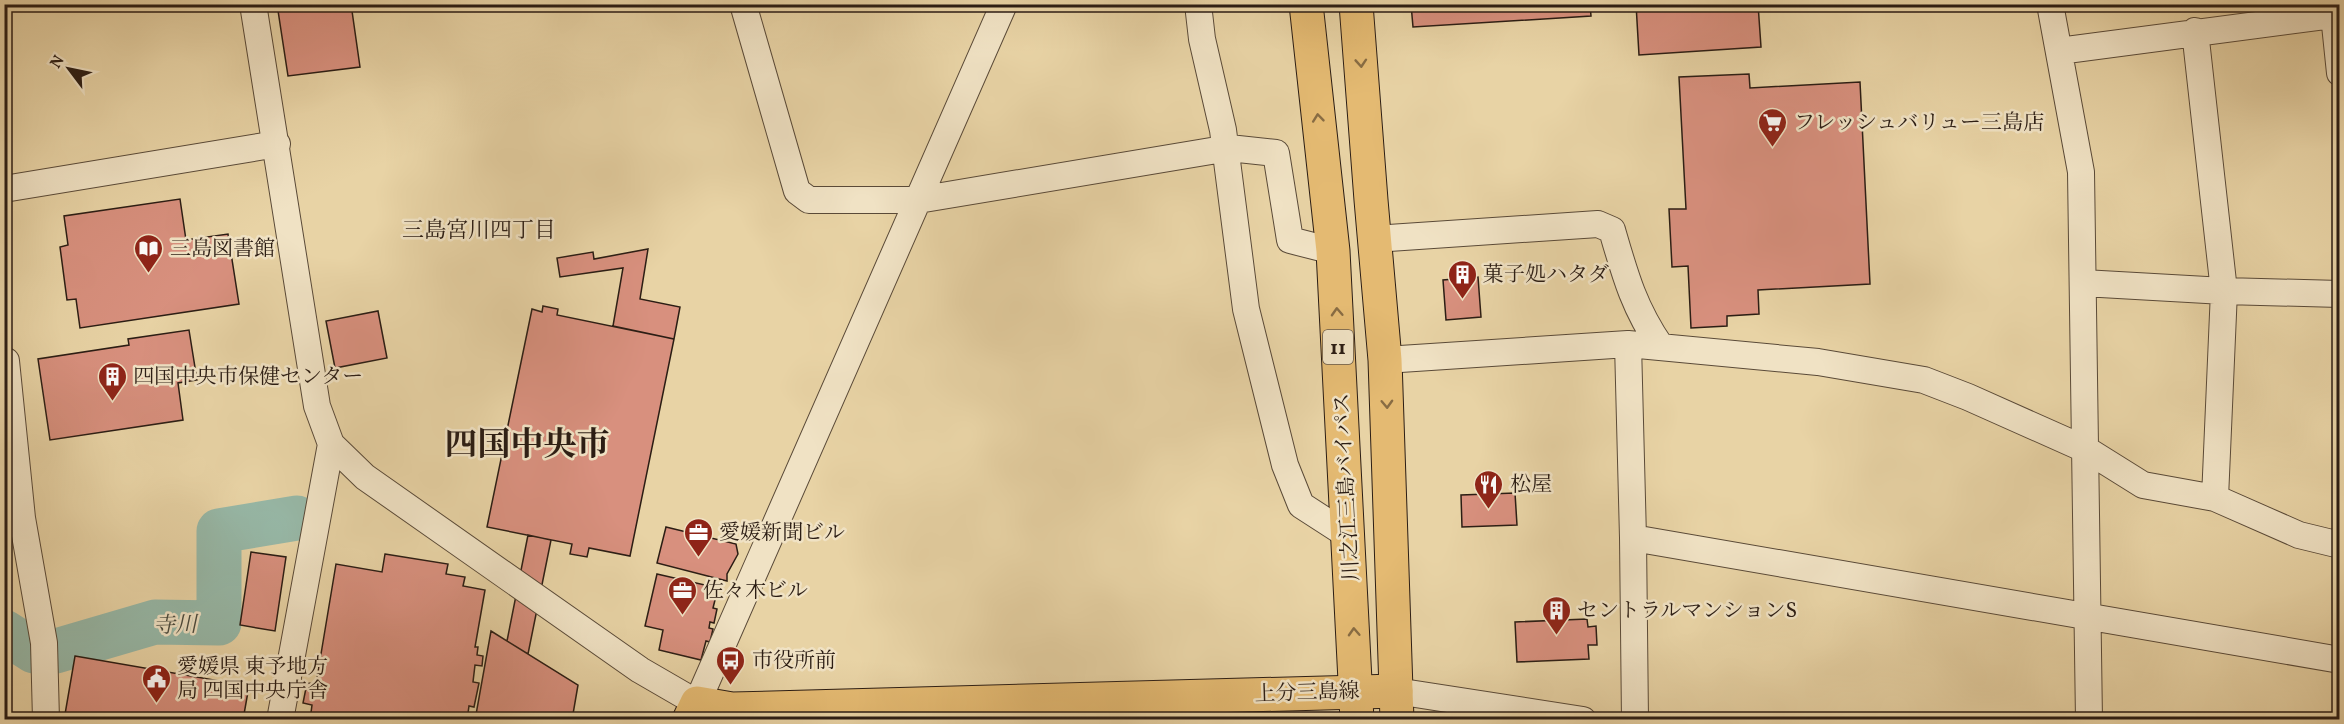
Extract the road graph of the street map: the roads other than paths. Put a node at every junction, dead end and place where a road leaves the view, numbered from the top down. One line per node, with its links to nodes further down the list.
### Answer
1 (253, 4): 12 (street)
2 (743, 4): 15 (street)
3 (1004, 4): 15 (street)
4 (1198, 4): 13 (street)
5 (1306, 4): 17 (main road, 川之江三島バイパス / 11, one-way to 5)
6 (1356, 4): 16 (main road, 川之江三島バイパス / 11, one-way to 16)
7 (2050, 4): 10 (street)
8 (2337, 14): 9 (street); 11 (street)
9 (2195, 31): 10 (street); 19 (street)
10 (2059, 51): 18 (street)
11 (2340, 73)
12 (277, 144): 14 (street); 25 (street)
13 (1226, 149): 15 (street); 17 (street); 28 (street)
14 (4, 189)
15 (918, 200): 35 (street)
16 (1374, 240): 22 (street); 23 (main road, 川之江三島バイパス / 11)
17 (1333, 251): 28 (main road, 川之江三島バイパス / 11, one-way to 17)
18 (2083, 283): 19 (street); 26 (street)
19 (2224, 291): 20 (street); 27 (street)
20 (2340, 294)
21 (1628, 344): 22 (street); 23 (street); 29 (street)
22 (1661, 347): 26 (street)
23 (1385, 360): 34 (main road, 川之江三島バイパス / 11, one-way to 34)
24 (4, 361): 36 (street)
25 (331, 444): 35 (street); 37 (street)
26 (2087, 450): 27 (street); 31 (street)
27 (2215, 498): 30 (street)
28 (1349, 536): 33 (main road, 川之江三島バイパス / 11, one-way to 28)
29 (1633, 538): 31 (street); 39 (street)
30 (2340, 545)
31 (2088, 616): 32 (street); 40 (street)
32 (2340, 660)
33 (1357, 705): 34 (main road, 上分三島線); 35 (main road, 上分三島線)
34 (1396, 705): 38 (street)
35 (693, 711)
36 (46, 720)
37 (280, 720)
38 (1583, 720)
39 (1635, 720)
40 (2090, 720)

